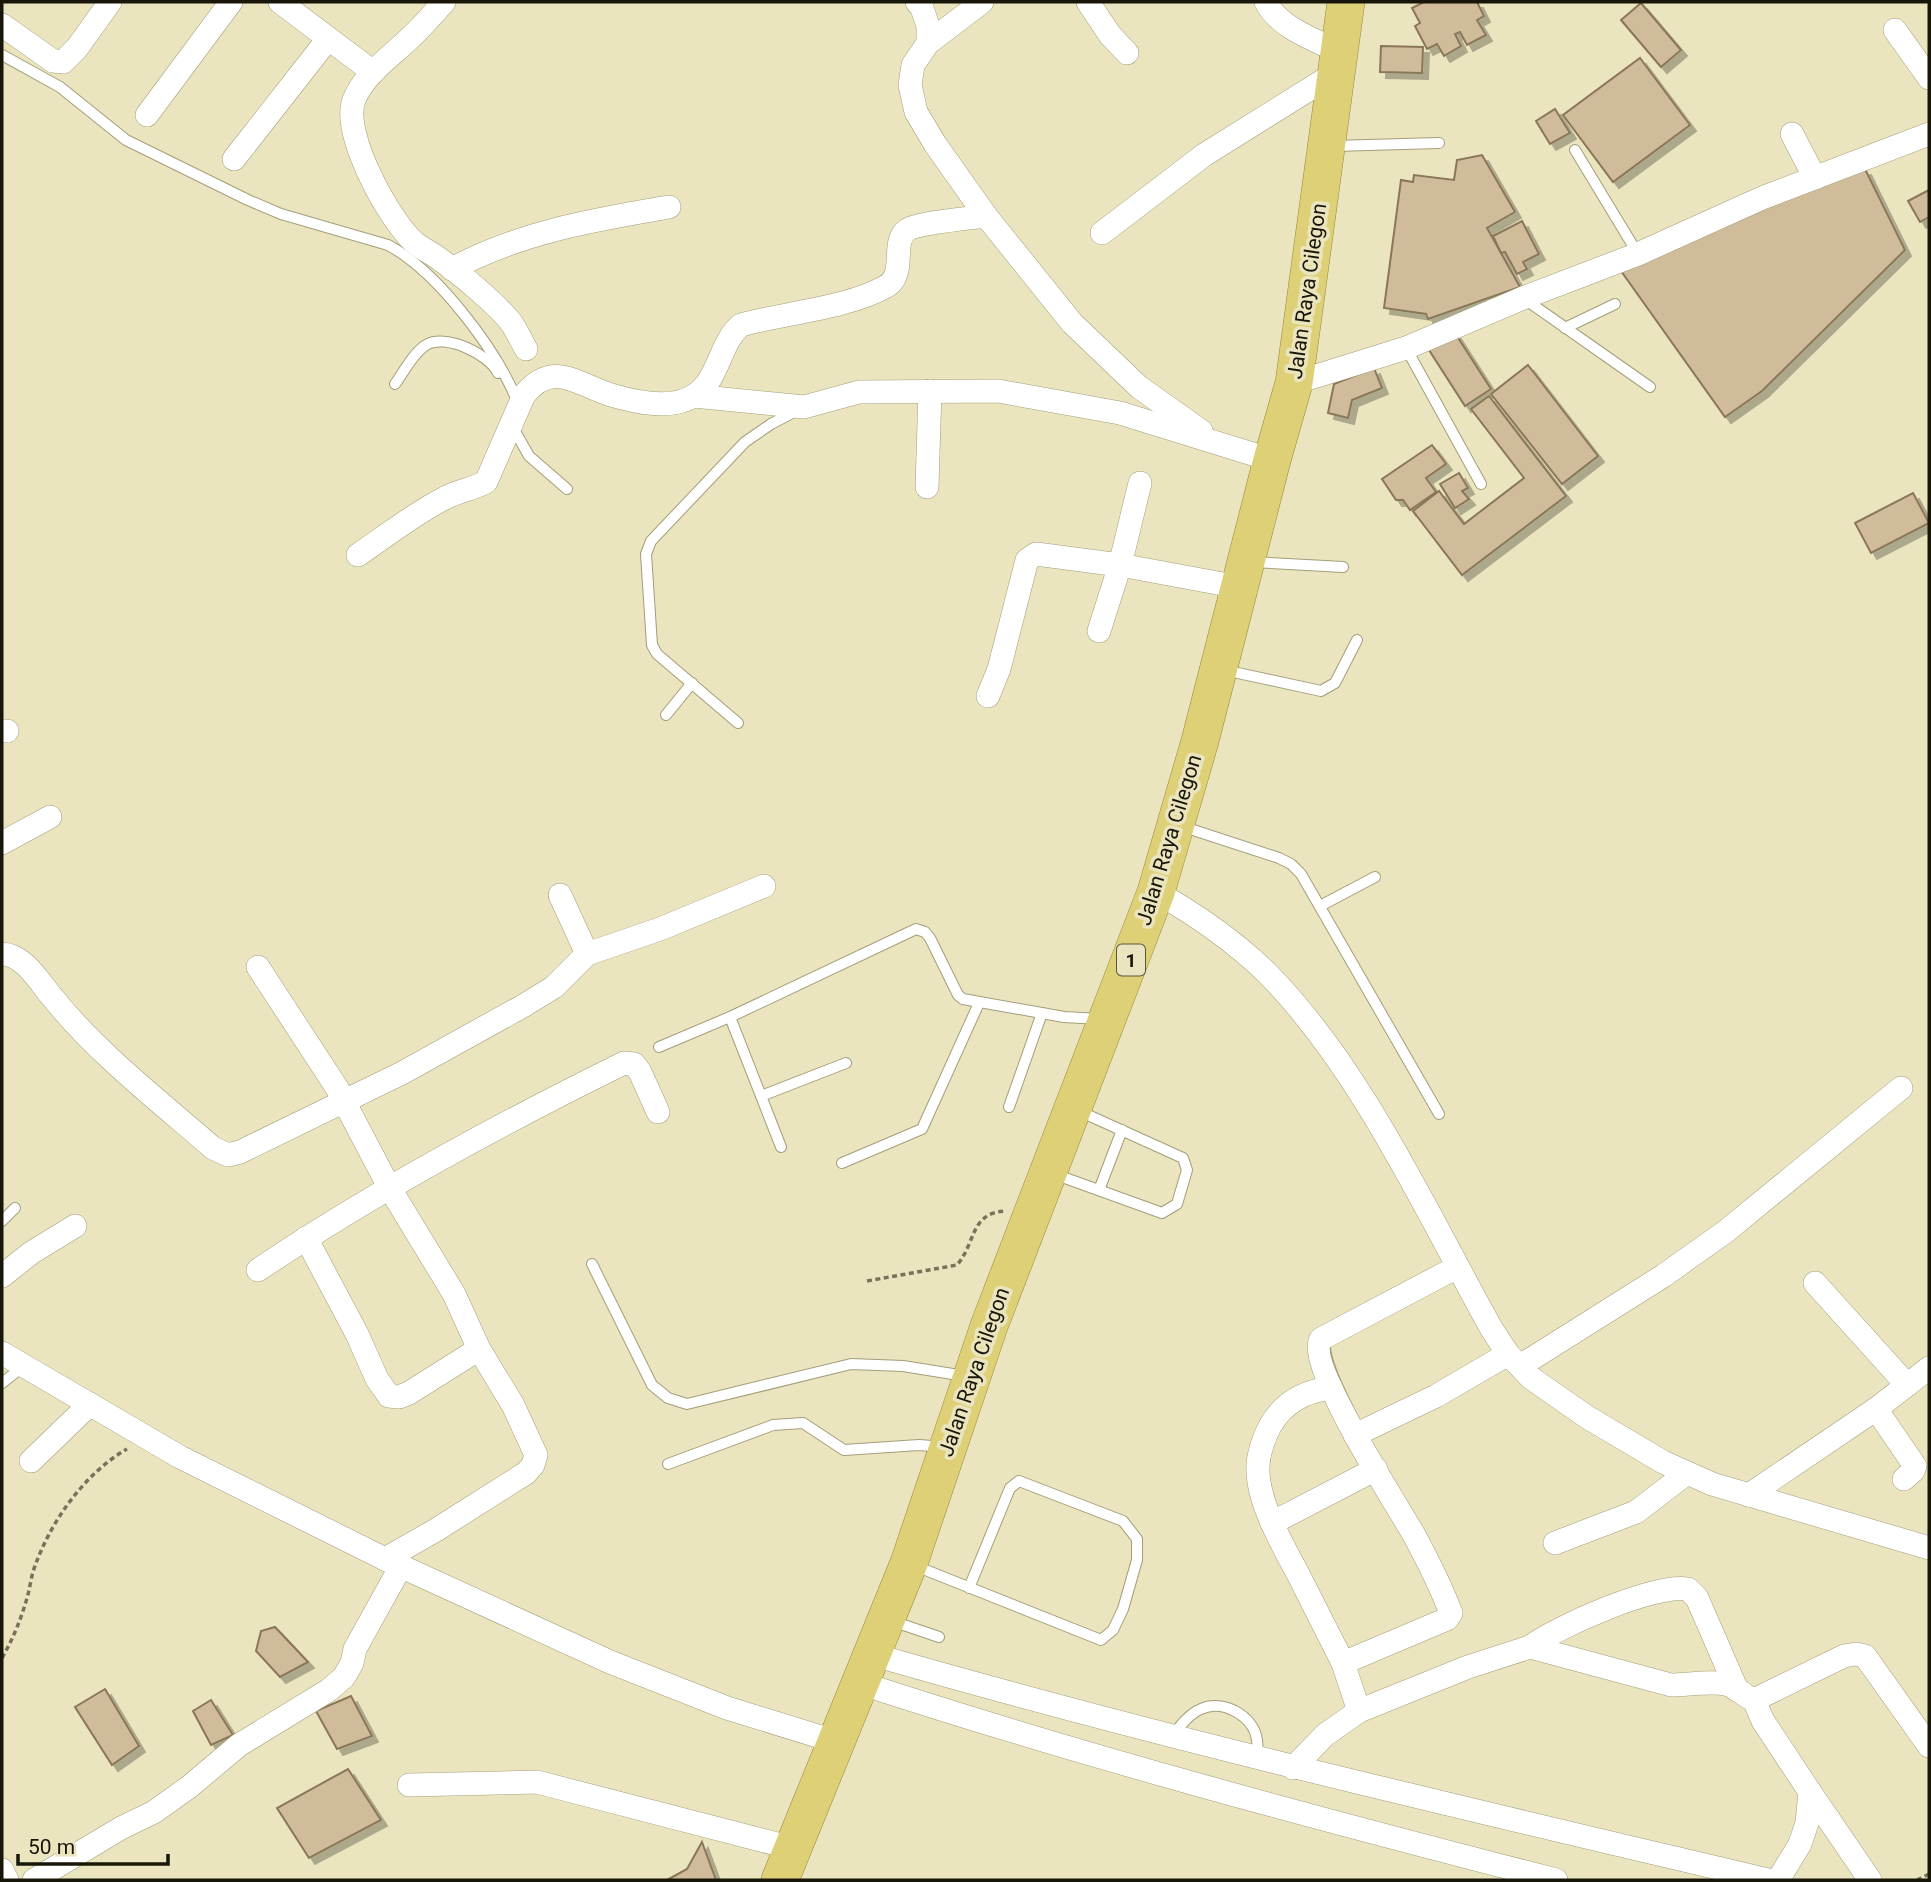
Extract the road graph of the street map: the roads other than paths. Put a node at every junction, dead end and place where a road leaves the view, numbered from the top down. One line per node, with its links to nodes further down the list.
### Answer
1 (110, 2): 10 (street)
2 (231, 2): 19 (street)
3 (280, 2): 12 (street)
4 (443, 2): 17 (street)
5 (917, 2): 13 (street)
6 (982, 2): 13 (street)
7 (1088, 2): 14 (street)
8 (1266, 2): 16 (street)
9 (1346, 2): 16 (highway, Jalan Raya Cilegon / 1)
10 (2, 25)
11 (1895, 30): 18 (street)
12 (328, 39): 17 (street); 25 (street)
13 (928, 43): 28 (street)
14 (1127, 53)
15 (2, 55): 43 (lane)
16 (1338, 62): 23 (highway, Jalan Raya Cilegon / 1); 29 (street)
17 (373, 72): 31 (street)
18 (1929, 78)
19 (147, 115)
20 (1792, 134): 26 (street)
21 (1929, 134): 26 (street)
22 (1439, 143): 23 (lane)
23 (1327, 147): 37 (highway, Jalan Raya Cilegon / 1)
24 (1575, 150): 30 (lane)
25 (234, 159)
26 (1815, 178): 30 (street)
27 (668, 206): 31 (street)
28 (986, 216): 41 (street); 44 (street)
29 (1102, 233)
30 (1638, 254): 32 (street)
31 (452, 269): 36 (street)
32 (1523, 298): 34 (lane); 35 (street)
33 (1615, 304): 34 (lane)
34 (1565, 328): 39 (lane)
35 (1406, 348): 37 (street); 47 (lane)
36 (526, 349)
37 (1294, 383): 45 (highway, Jalan Raya Cilegon / 1)
38 (395, 384): 43 (lane)
39 (1650, 387)
40 (930, 391): 42 (street); 44 (street); 48 (street)
41 (694, 396): 42 (street); 43 (street)
42 (804, 407): 57 (lane)
43 (515, 415): 49 (lane); 50 (street)
44 (1221, 444): 45 (street)
45 (1272, 460): 53 (highway, Jalan Raya Cilegon / 1)
46 (1140, 483): 51 (street)
47 (1481, 484)
48 (927, 487)
49 (567, 489)
50 (358, 555)
51 (1120, 565): 53 (street); 54 (street); 58 (street)
52 (1343, 567): 53 (lane)
53 (1242, 574): 56 (highway, Jalan Raya Cilegon / 1)
54 (1099, 631)
55 (1357, 640): 56 (lane)
56 (1218, 668): 62 (highway, Jalan Raya Cilegon / 1)
57 (692, 683): 59 (lane); 60 (lane)
58 (988, 696)
59 (666, 715)
60 (738, 723)
61 (50, 817): 63 (street)
62 (1175, 824): 66 (highway, Jalan Raya Cilegon / 1); 68 (lane)
63 (2, 843)
64 (1375, 877): 68 (lane)
65 (764, 886): 70 (street)
66 (1156, 892): 75 (highway, Jalan Raya Cilegon / 1); 96 (street)
67 (560, 895): 70 (street)
68 (1320, 906): 84 (lane)
69 (2, 954): 80 (street)
70 (587, 954): 80 (street)
71 (258, 967): 80 (street)
72 (979, 1003): 73 (lane); 74 (lane); 87 (lane)
73 (1042, 1013): 75 (lane); 81 (lane)
74 (730, 1017): 76 (lane); 79 (lane)
75 (1108, 1019): 82 (highway, Jalan Raya Cilegon / 1)
76 (659, 1047)
77 (846, 1063): 79 (lane)
78 (1900, 1088): 102 (street)
79 (761, 1096): 86 (lane)
80 (343, 1102): 89 (street)
81 (1009, 1108)
82 (1073, 1108): 85 (lane); 88 (highway, Jalan Raya Cilegon / 1)
83 (658, 1112): 89 (street)
84 (1439, 1114)
85 (1122, 1130): 90 (lane); 90 (lane)
86 (781, 1147)
87 (842, 1163)
88 (1049, 1172): 90 (lane); 105 (highway, Jalan Raya Cilegon / 1)
89 (390, 1187): 94 (street); 100 (street)
90 (1099, 1190)
91 (15, 1208): 92 (lane)
92 (2, 1221)
93 (75, 1226): 98 (street)
94 (306, 1238): 97 (street); 100 (street)
95 (592, 1264): 105 (lane)
96 (1457, 1267): 102 (street); 108 (street)
97 (258, 1270)
98 (2, 1276)
99 (1815, 1283): 107 (street)
100 (479, 1349): 122 (street)
101 (2, 1353): 103 (street)
102 (1514, 1360): 111 (street); 116 (street)
103 (25, 1365): 106 (lane); 109 (street)
104 (1929, 1368): 107 (street)
105 (972, 1377): 112 (highway, Jalan Raya Cilegon / 1)
106 (2, 1383)
107 (1907, 1385): 110 (street)
108 (1331, 1388): 111 (street); 119 (street)
109 (90, 1404): 113 (street); 122 (street)
110 (1876, 1409): 117 (street); 118 (street)
111 (1355, 1435): 115 (street)
112 (947, 1447): 114 (lane); 123 (highway, Jalan Raya Cilegon / 1)
113 (30, 1461)
114 (668, 1464)
115 (1376, 1469): 119 (street); 128 (street)
116 (1687, 1473): 118 (street); 120 (street)
117 (1904, 1479)
118 (1749, 1495): 121 (street)
119 (1272, 1523): 128 (street)
120 (1555, 1543)
121 (1929, 1548)
122 (393, 1562): 133 (street); 144 (street)
123 (909, 1563): 124 (lane); 125 (highway, Jalan Raya Cilegon / 1)
124 (969, 1588): 124 (lane)
125 (886, 1619): 126 (lane); 129 (highway, Jalan Raya Cilegon / 1)
126 (939, 1637)
127 (1530, 1647): 130 (street); 130 (street); 131 (street)
128 (1343, 1663): 131 (street)
129 (866, 1669): 132 (street); 133 (highway, Jalan Raya Cilegon / 1); 139 (street)
130 (1745, 1695): 134 (street); 140 (street)
131 (1359, 1711): 137 (street)
132 (1172, 1736): 135 (street); 136 (lane)
133 (837, 1742): 141 (highway, Jalan Raya Cilegon / 1)
134 (1929, 1746)
135 (1213, 1748): 136 (street); 139 (street)
136 (1256, 1757): 137 (street)
137 (1293, 1768): 146 (street)
138 (409, 1785): 141 (street)
139 (1201, 1785): 145 (street)
140 (1810, 1792): 147 (street); 148 (street)
141 (786, 1864)
142 (2, 1870): 143 (street)
143 (7, 1880)
144 (34, 1880)
145 (1556, 1880)
146 (1768, 1880)
147 (1778, 1880)
148 (1870, 1880)

